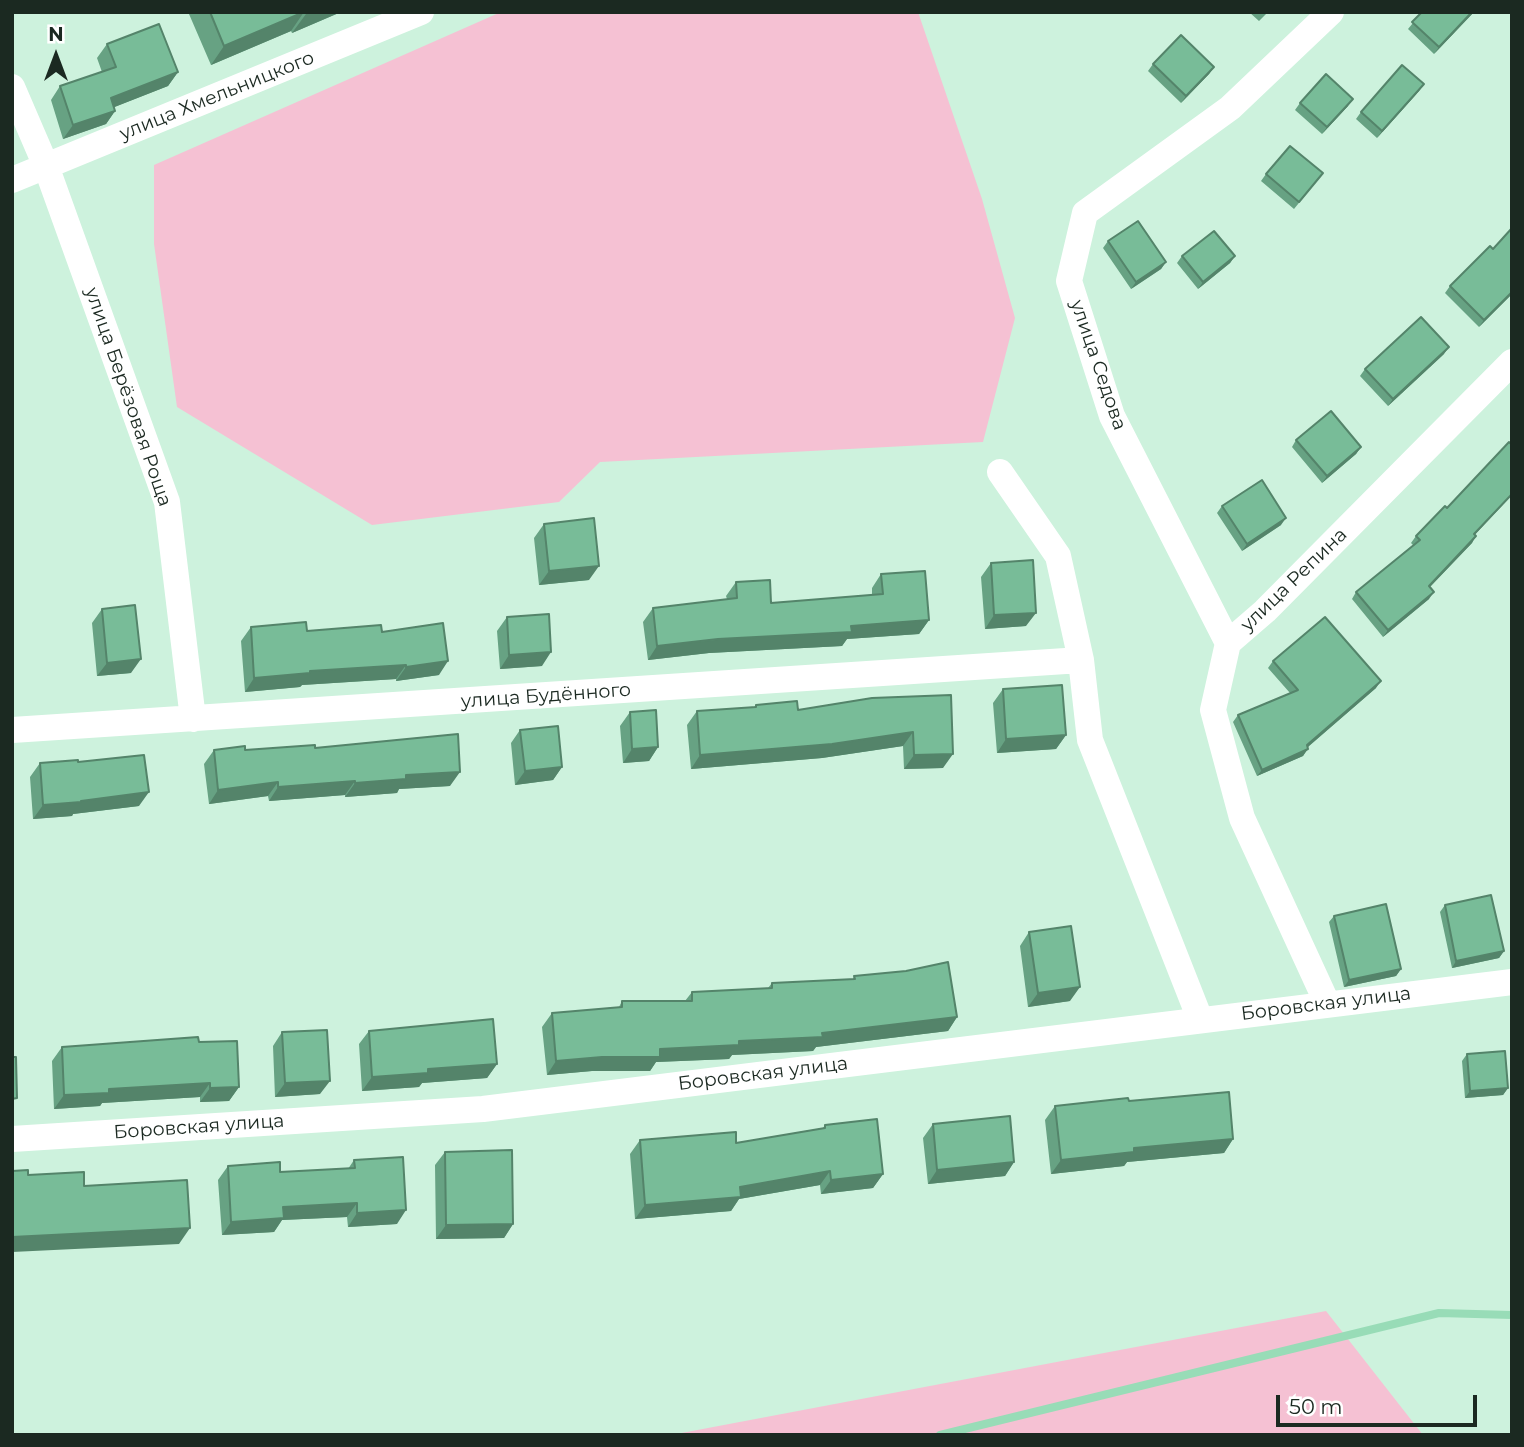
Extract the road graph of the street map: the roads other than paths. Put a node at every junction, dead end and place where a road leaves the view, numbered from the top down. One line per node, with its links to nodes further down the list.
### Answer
1 (421, 12): 4 (street, улица Хмельницкого)
2 (1331, 12): 8 (street, улица Седова)
3 (12, 87): 4 (street, улица Берёзовая Роща)
4 (46, 166): 5 (street, улица Хмельницкого); 10 (street, улица Берёзовая Роща)
5 (12, 180)
6 (1512, 362): 8 (street, улица Репина)
7 (1000, 471): 9 (street)
8 (1228, 643): 13 (street, улица Репина)
9 (1081, 660): 10 (street, улица Будённого); 14 (street)
10 (193, 719): 11 (street, улица Будённого)
11 (12, 730)
12 (1512, 982): 13 (street, Боровская улица)
13 (1327, 1003): 14 (street, Боровская улица)
14 (1200, 1019): 15 (street, Боровская улица)
15 (12, 1139)

